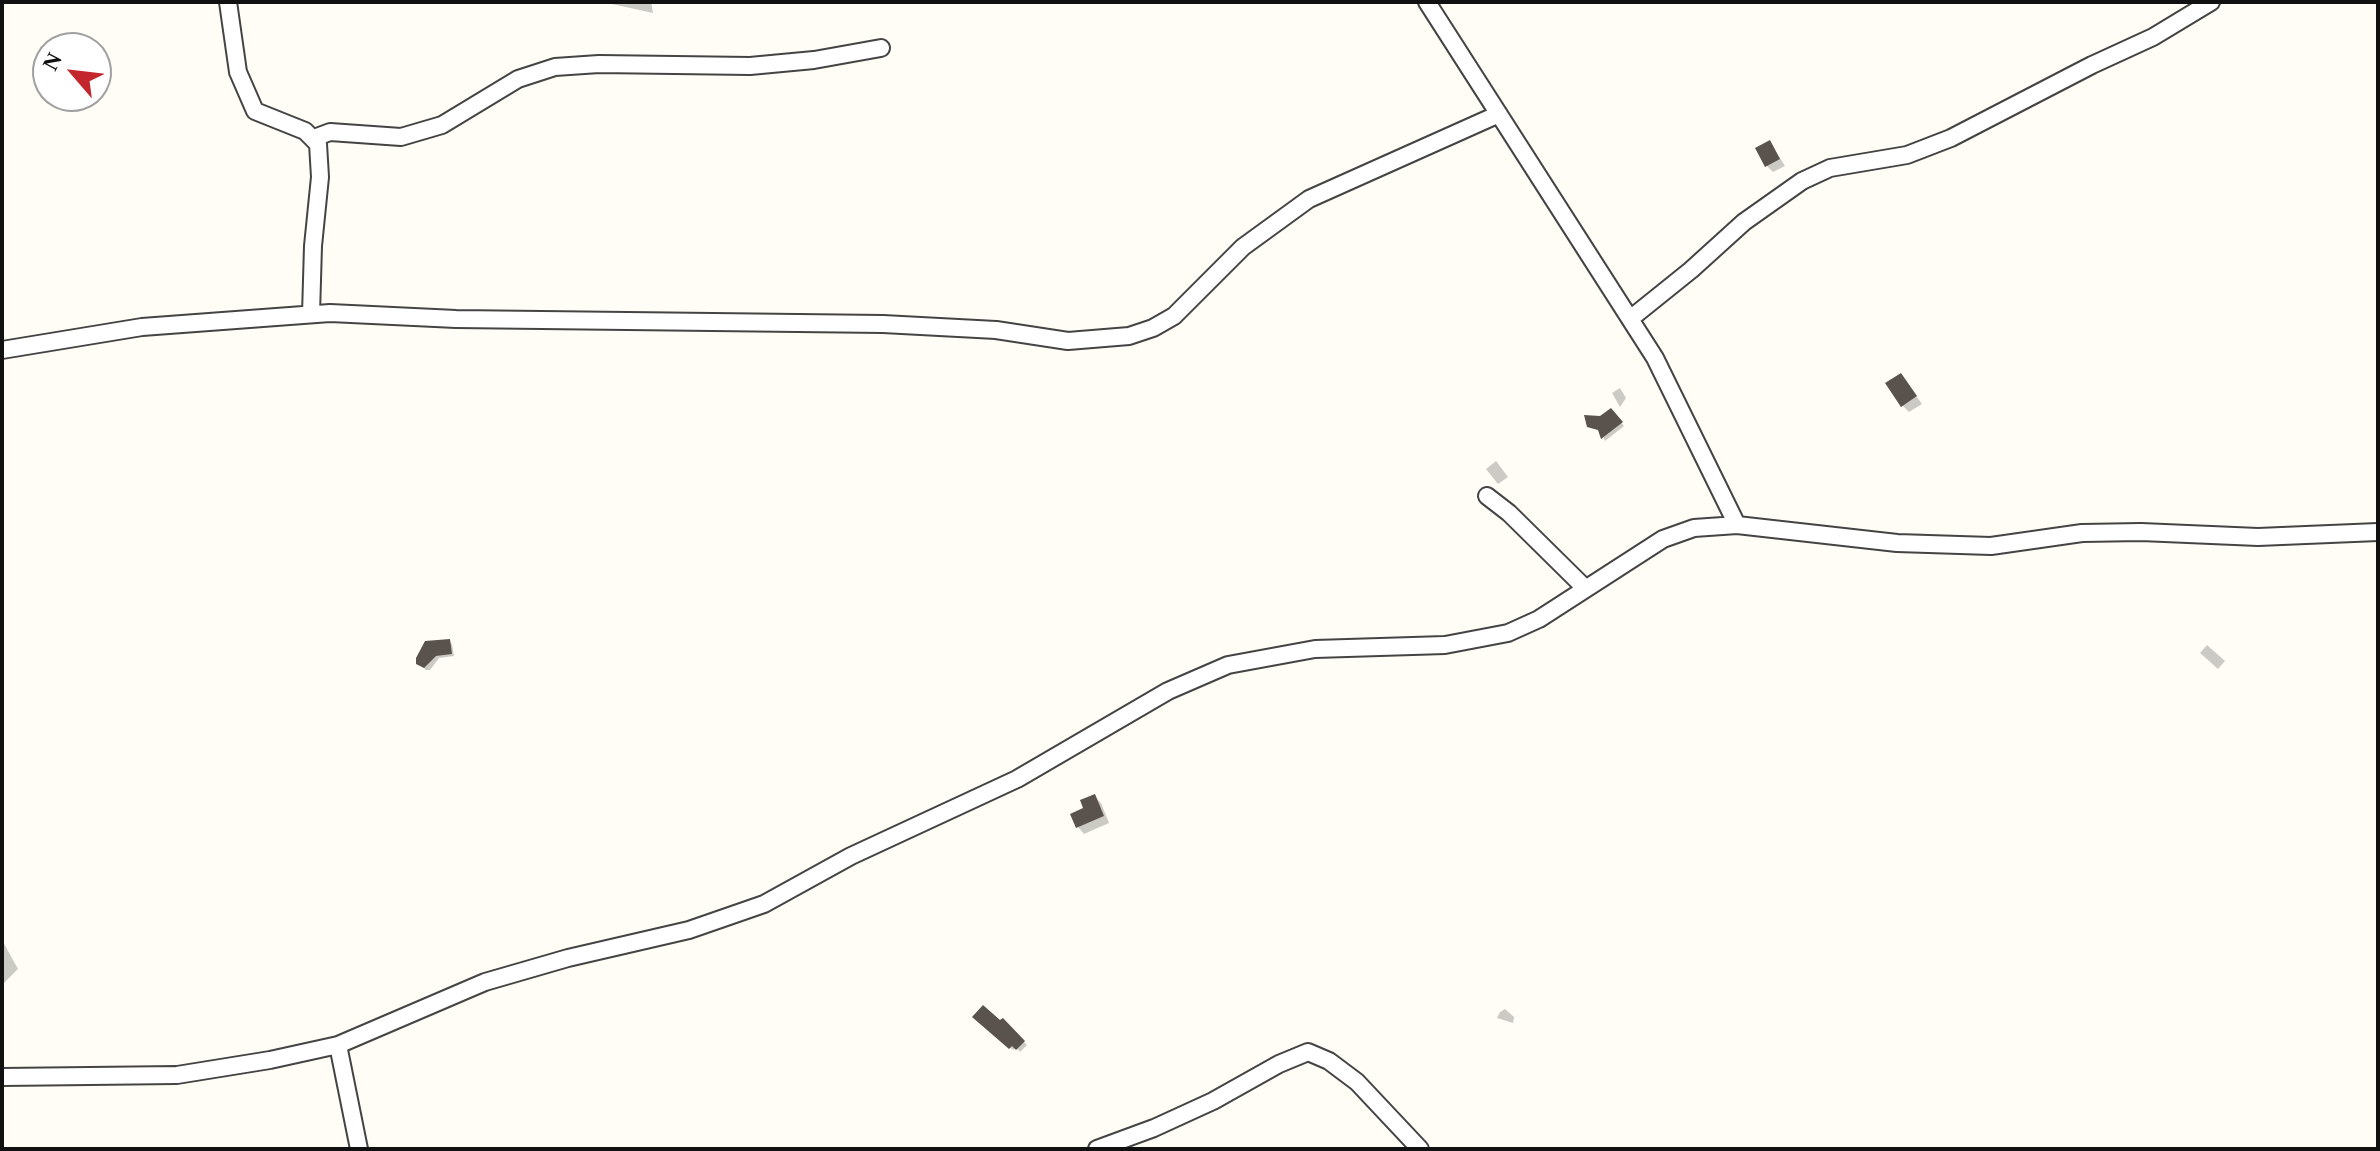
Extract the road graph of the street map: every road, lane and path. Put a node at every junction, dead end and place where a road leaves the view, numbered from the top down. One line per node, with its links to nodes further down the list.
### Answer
1 (228, 2): 6 (street)
2 (1427, 2): 5 (street)
3 (2211, 2): 8 (street)
4 (881, 48): 6 (street)
5 (1499, 114): 7 (street); 8 (street)
6 (314, 138): 7 (street)
7 (311, 314): 9 (street)
8 (1630, 319): 11 (street)
9 (2, 350)
10 (1487, 496): 13 (street)
11 (1737, 525): 12 (street); 13 (street)
12 (2378, 532)
13 (1585, 588): 14 (street)
14 (338, 1045): 15 (street); 16 (street)
15 (2, 1077)
16 (359, 1149)
17 (1097, 1149): 18 (street)
18 (1420, 1149)

